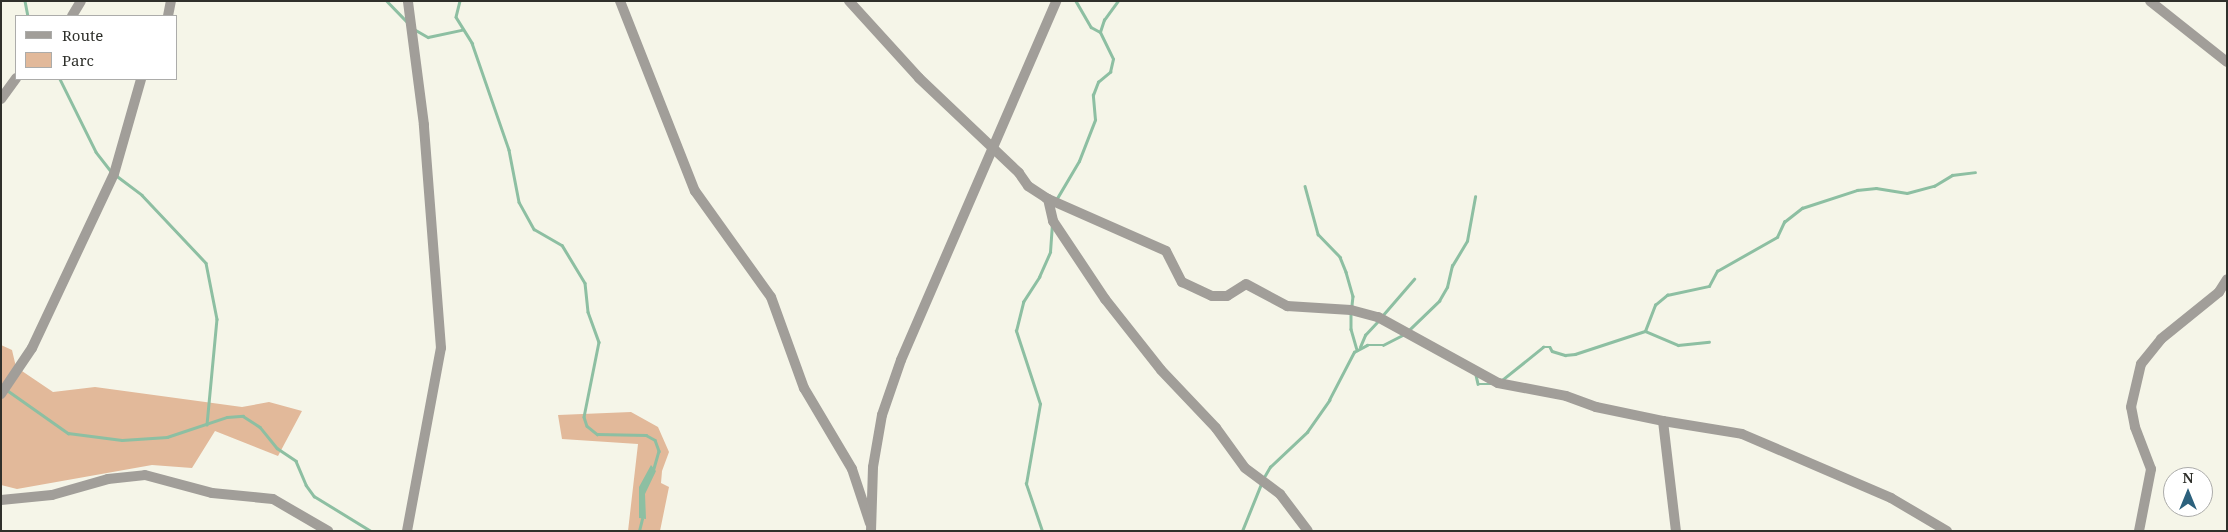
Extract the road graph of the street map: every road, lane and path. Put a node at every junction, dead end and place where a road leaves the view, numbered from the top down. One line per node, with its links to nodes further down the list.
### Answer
1 (81, 1): 8 (street)
2 (171, 1): 9 (street)
3 (408, 1): 22 (street)
4 (620, 1): 20 (street)
5 (849, 1): 14 (street)
6 (1056, 1): 14 (street)
7 (2150, 1): 10 (street)
8 (73, 15)
9 (168, 15)
10 (2227, 62)
11 (15, 79): 13 (street)
12 (141, 80): 17 (street)
13 (1, 98)
14 (991, 148): 15 (street); 20 (street)
15 (1046, 198): 18 (street); 23 (street)
16 (2227, 279): 26 (street)
17 (1, 394)
18 (1662, 421): 24 (street); 25 (street)
19 (1, 500): 21 (street)
20 (871, 527)
21 (328, 531)
22 (407, 531)
23 (1308, 531)
24 (1676, 531)
25 (1947, 531)
26 (2139, 531)

